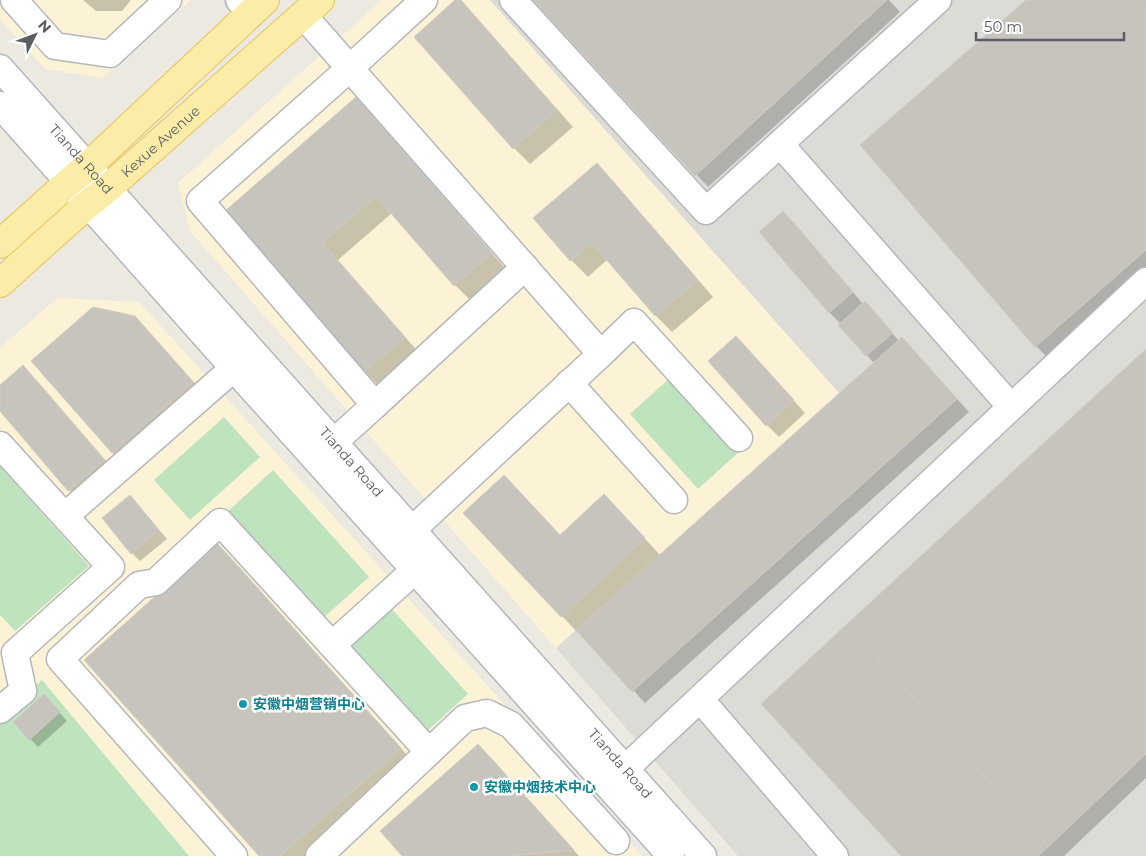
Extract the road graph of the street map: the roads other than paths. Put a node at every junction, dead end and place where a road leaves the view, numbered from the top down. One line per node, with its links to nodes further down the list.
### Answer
1 (14, 0): 2 (street)
2 (168, 0)
3 (424, 0): 9 (street)
4 (513, 0): 11 (street)
5 (938, 0): 11 (street)
6 (252, 5): 12 (main road)
7 (312, 7): 9 (street); 13 (main road, Kexue Avenue)
8 (0, 68): 12 (street, Tianda Road)
9 (350, 68): 15 (street); 21 (street)
10 (0, 105): 12 (street, Tianda Road)
11 (780, 144): 22 (street)
12 (78, 174): 13 (street, Tianda Road); 14 (main road)
13 (98, 196): 17 (main road, Kexue Avenue); 19 (street, Tianda Road); 24 (street, Tianda Road)
14 (0, 244)
15 (525, 267): 18 (street); 21 (street)
16 (1146, 281): 22 (street)
17 (0, 283)
18 (601, 354): 20 (street); 23 (street)
19 (234, 368): 27 (street); 29 (street, Tianda Road)
20 (569, 383): 26 (street); 28 (street)
21 (375, 405): 24 (street)
22 (1011, 408): 32 (street)
23 (739, 438)
24 (334, 442): 28 (street, Tianda Road)
25 (0, 445): 27 (street)
26 (674, 500)
27 (64, 516): 30 (street)
28 (412, 530): 35 (street, Tianda Road)
29 (414, 570): 31 (street); 35 (street, Tianda Road)
30 (8, 645): 33 (street)
31 (332, 645): 34 (street); 38 (street)
32 (700, 699): 35 (street); 42 (street)
33 (0, 710)
34 (429, 752): 37 (street); 39 (street)
35 (616, 777): 36 (street, Tianda Road); 41 (street, Tianda Road)
36 (638, 820): 37 (street); 40 (street, Tianda Road)
37 (608, 849)
38 (230, 855)
39 (319, 856)
40 (671, 856)
41 (703, 856)
42 (835, 856)

